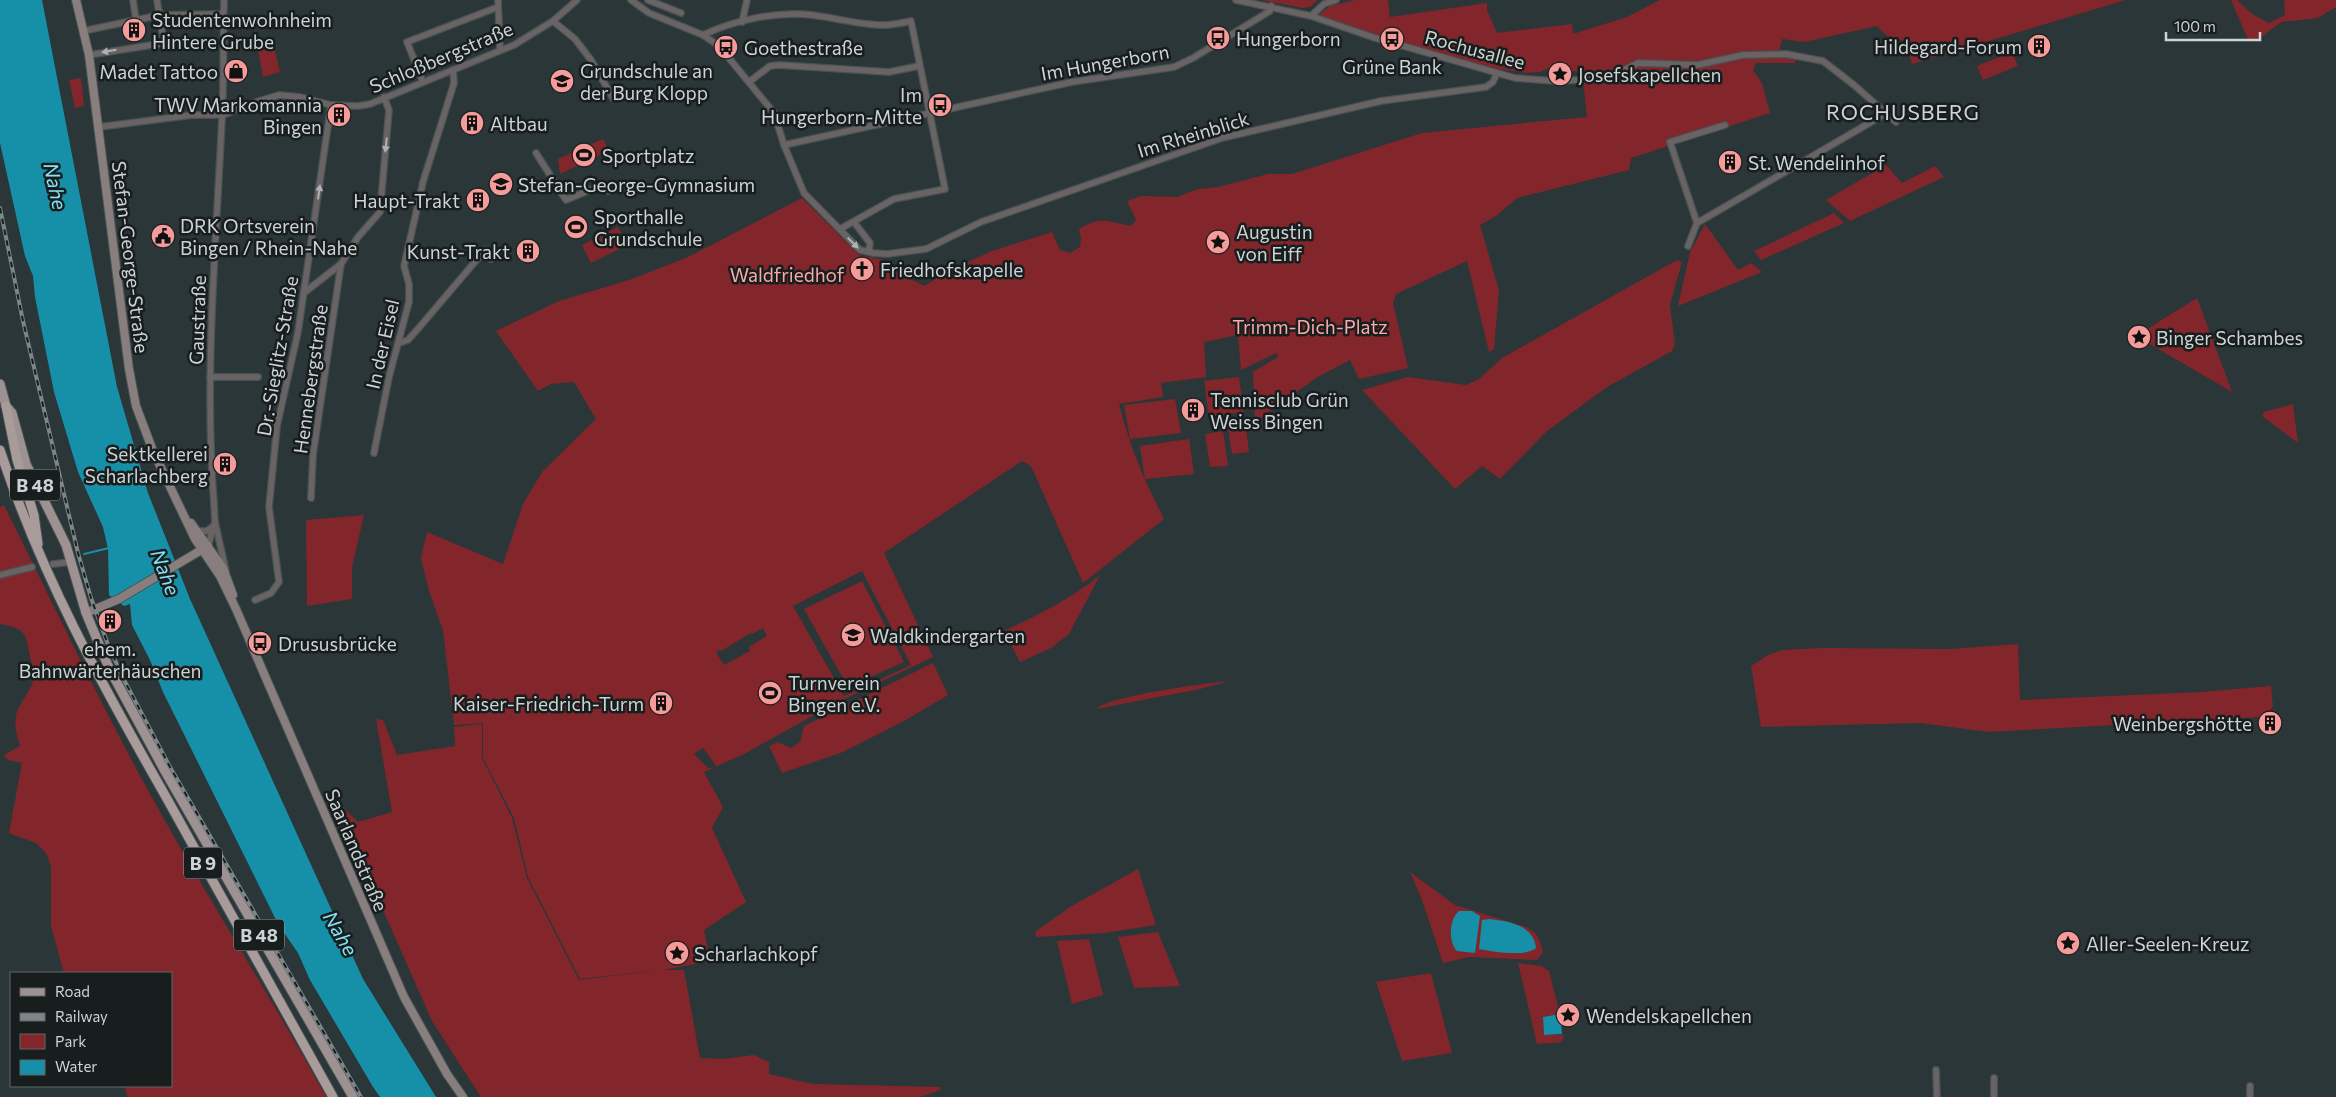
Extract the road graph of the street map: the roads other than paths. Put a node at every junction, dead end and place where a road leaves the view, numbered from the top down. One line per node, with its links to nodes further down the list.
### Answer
1 (76, 0): 22 (main road, Stefan-George-Straße)
2 (133, 0): 19 (street)
3 (157, 0): 16 (street)
4 (224, 0): 17 (street, Gaustraße)
5 (498, 0): 14 (street)
6 (577, 0): 20 (street, Schloßbergstraße)
7 (631, 0): 23 (street)
8 (648, 0): 12 (street)
9 (747, 0): 21 (street)
10 (1236, 0): 13 (street, Rochusallee)
11 (1336, 0): 18 (street)
12 (655, 2): 15 (street)
13 (1271, 6): 18 (street, Rochusallee); 34 (street, Im Hungerborn)
14 (498, 7): 24 (street); 29 (street)
15 (681, 12)
16 (160, 14): 17 (street); 19 (street); 25 (street, one-way to 25)
17 (224, 14): 36 (street, Gaustraße)
18 (1311, 16): 28 (street, Rochusallee)
19 (136, 20): 22 (street)
20 (553, 21): 24 (street, Schloßbergstraße); 32 (street)
21 (742, 22): 23 (street); 26 (street)
22 (84, 31): 25 (main road, Stefan-George-Straße)
23 (703, 35): 30 (street)
24 (500, 49): 27 (street, Schloßbergstraße)
25 (89, 55): 39 (main road, Stefan-George-Straße)
26 (919, 66): 30 (street); 34 (street)
27 (453, 70): 29 (street, Schloßbergstraße); 53 (street, In der Eisel)
28 (1497, 73): 35 (street, Rochusallee); 49 (street, Im Rheinblick)
29 (423, 82): 31 (street, Schloßbergstraße)
30 (749, 82): 40 (street)
31 (384, 97): 33 (street, Schloßbergstraße); 51 (street, one-way to 51)
32 (612, 98)
33 (331, 105): 36 (street, Schloßbergstraße); 52 (street, Dr.-Sieglitz-Straße, one-way to 33)
34 (928, 113): 40 (street, Im Hungerborn); 45 (street)
35 (1886, 114): 37 (street, Rochusallee); 46 (street)
36 (223, 115): 39 (street, Schloßbergstraße); 54 (street, Gaustraße)
37 (1896, 122)
38 (1725, 125): 46 (street)
39 (99, 127): 61 (main road, Stefan-George-Straße)
40 (784, 145): 47 (street)
41 (536, 153): 44 (street)
42 (570, 189): 44 (street)
43 (609, 191): 44 (street)
44 (562, 194)
45 (854, 222): 47 (street); 49 (street)
46 (1697, 223): 48 (street)
47 (840, 229): 49 (street, one-way to 49)
48 (1688, 246)
49 (869, 252)
50 (491, 259): 53 (street)
51 (341, 264): 52 (street); 60 (street, Hennebergstraße)
52 (305, 292): 72 (street, Dr.-Sieglitz-Straße)
53 (399, 344): 59 (street, In der Eisel)
54 (210, 377): 55 (street, Gaustraße); 62 (street, Gaustraße)
55 (258, 377)
56 (0, 384): 57 (main road, B 48)
57 (3, 405): 66 (highway); 67 (main road, B 48)
58 (0, 450): 66 (highway, B 9)
59 (374, 453)
60 (311, 498)
61 (181, 510): 63 (main road, Stefan-George-Straße); 65 (main road, Stefan-George-Straße)
62 (215, 524): 63 (street); 64 (street, Gaustraße); 65 (street, Gaustraße)
63 (198, 531): 65 (main road, Stefan-George-Straße)
64 (219, 535): 65 (street); 71 (street, Gaustraße)
65 (206, 548): 71 (main road, Saarlandstraße); 73 (main road, Saarlandstraße); 74 (main road)
66 (40, 556): 78 (highway, B 9)
67 (71, 562): 68 (street); 74 (main road, B 48)
68 (53, 564)
69 (32, 567): 70 (street)
70 (0, 575)
71 (227, 576): 73 (main road, Saarlandstraße)
72 (255, 600)
73 (236, 609): 80 (main road, Saarlandstraße)
74 (86, 613): 79 (main road, B 48)
75 (1936, 1070): 81 (street)
76 (1994, 1078): 82 (street)
77 (2250, 1086): 83 (street)
78 (333, 1097)
79 (353, 1097)
80 (463, 1097)
81 (1937, 1097)
82 (1994, 1097)
83 (2250, 1097)

